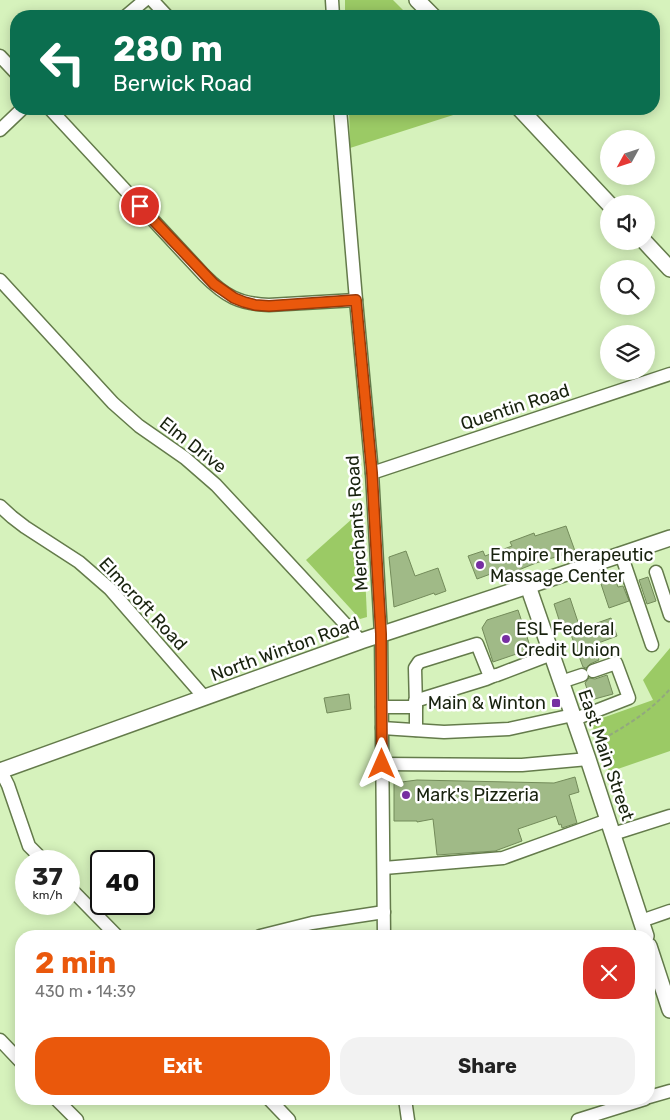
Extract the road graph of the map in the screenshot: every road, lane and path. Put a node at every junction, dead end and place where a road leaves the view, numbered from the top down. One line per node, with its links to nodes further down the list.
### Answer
1 (145, 0): 4 (street)
2 (152, 0): 5 (street)
3 (418, 0): 6 (main road)
4 (133, 10)
5 (161, 10)
6 (427, 10)
7 (0, 56): 8 (street)
8 (10, 67)
9 (16, 115): 13 (street)
10 (56, 115): 18 (street)
11 (341, 115): 18 (street, Merchants Road)
12 (526, 115): 14 (main road)
13 (0, 130)
14 (601, 195)
15 (652, 250): 16 (main road)
16 (670, 269)
17 (0, 280): 28 (street, Elm Drive)
18 (356, 300): 20 (street, Merchants Road)
19 (670, 374): 20 (street, Quentin Road)
20 (372, 473): 27 (street, Merchants Road)
21 (0, 506): 34 (street, Elmcroft Road)
22 (670, 538): 23 (main road, North Winton Road)
23 (621, 554): 25 (main road, North Winton Road); 29 (street)
24 (656, 572): 26 (street)
25 (528, 586): 27 (main road, North Winton Road); 30 (main road, East Main Street)
26 (670, 614)
27 (381, 634): 28 (main road, North Winton Road); 36 (street, Merchants Road)
28 (361, 641): 34 (main road, North Winton Road)
29 (652, 645)
30 (552, 654): 31 (street); 32 (main road, East Main Street)
31 (493, 676): 35 (street); 35 (street)
32 (561, 682): 37 (main road, East Main Street); 37 (street)
33 (670, 689): 40 (path)
34 (205, 698): 43 (main road, North Winton Road)
35 (415, 704): 36 (street); 39 (street)
36 (382, 707): 38 (street, Merchants Road)
37 (574, 717): 39 (street); 41 (main road, East Main Street)
38 (382, 728): 39 (street); 42 (street, Merchants Road)
39 (416, 730)
40 (598, 742)
41 (588, 759): 42 (street); 45 (main road, East Main Street)
42 (382, 764): 47 (street, Merchants Road)
43 (0, 770): 46 (street)
44 (670, 816): 45 (street)
45 (610, 827): 47 (street); 51 (main road, East Main Street)
46 (33, 850)
47 (384, 868): 50 (street, Merchants Road)
48 (80, 898): 52 (street)
49 (670, 911): 51 (street)
50 (384, 912): 53 (street); 54 (street, Merchants Road)
51 (640, 921): 55 (main road, East Main Street)
52 (111, 930)
53 (302, 930)
54 (384, 930)
55 (644, 930)
56 (655, 964): 57 (main road)
57 (670, 1010)
58 (0, 1040): 59 (street)
59 (15, 1056)
60 (670, 1091): 61 (street)
61 (655, 1096)
62 (62, 1105): 66 (street)
63 (275, 1105): 67 (street)
64 (405, 1105): 68 (street)
65 (626, 1105): 69 (street)
66 (77, 1120)
67 (289, 1120)
68 (408, 1120)
69 (578, 1120)

